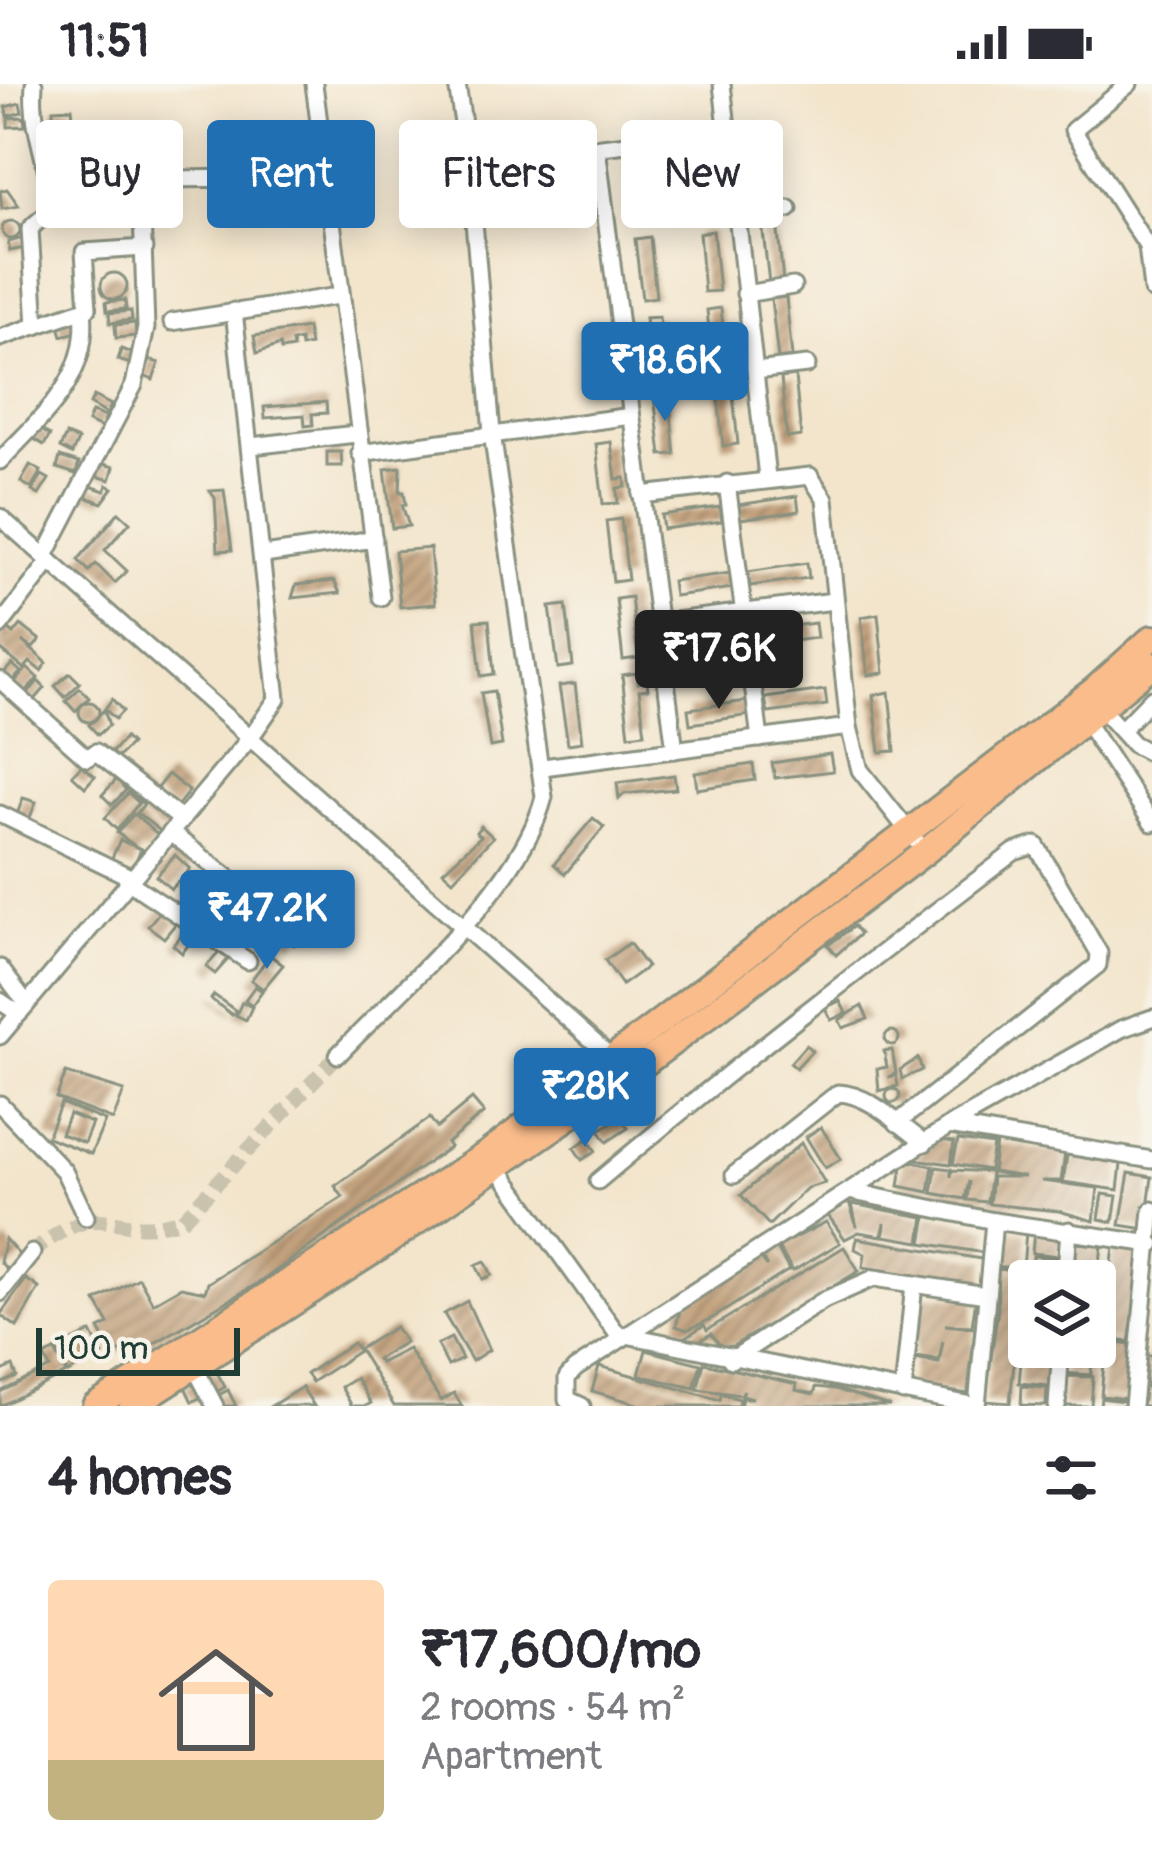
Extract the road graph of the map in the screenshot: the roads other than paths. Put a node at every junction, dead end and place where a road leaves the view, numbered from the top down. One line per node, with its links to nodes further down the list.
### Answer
1 (34, 84): 9 (street)
2 (314, 84): 6 (street)
3 (457, 84): 7 (street)
4 (722, 84): 8 (street)
5 (1129, 84): 20 (street)
6 (317, 120)
7 (462, 120)
8 (725, 120)
9 (36, 136)
10 (621, 145): 11 (street)
11 (597, 148): 32 (street)
12 (789, 209): 13 (street)
13 (783, 210)
14 (36, 222): 28 (street)
15 (144, 228): 19 (street)
16 (329, 228): 24 (street)
17 (475, 228): 33 (street)
18 (737, 228): 23 (street)
19 (145, 248): 25 (street); 44 (street)
20 (1150, 250): 22 (street)
21 (793, 286): 23 (street)
22 (1152, 290)
23 (746, 294): 31 (street)
24 (338, 296): 26 (street); 34 (street)
25 (83, 310): 28 (street); 37 (street)
26 (234, 311): 27 (street); 35 (street)
27 (172, 322)
28 (36, 326): 29 (street)
29 (0, 338)
30 (807, 364): 31 (street)
31 (754, 371): 38 (street)
32 (631, 416): 33 (street); 40 (street)
33 (492, 433): 36 (street); 61 (street)
34 (356, 434): 35 (street); 36 (street)
35 (250, 446): 43 (street)
36 (360, 453): 42 (street)
37 (0, 461)
38 (767, 477): 39 (street); 46 (street)
39 (727, 483): 40 (street); 47 (street)
40 (641, 495): 48 (street)
41 (0, 517): 44 (street)
42 (374, 539): 43 (street); 45 (street)
43 (264, 555): 57 (street)
44 (48, 558): 49 (street); 57 (street)
45 (381, 598)
46 (834, 601): 47 (street); 55 (street)
47 (744, 612): 48 (street); 58 (street)
48 (658, 623): 59 (street)
49 (0, 626)
50 (1152, 638): 54 (main road)
51 (1152, 665): 54 (main road)
52 (0, 680): 64 (street)
53 (1152, 698): 56 (street)
54 (1091, 706): 56 (street); 63 (street); 65 (main road)
55 (849, 727): 58 (street); 65 (street)
56 (1121, 730): 60 (street)
57 (250, 738): 64 (street); 67 (street)
58 (760, 739): 59 (street)
59 (675, 750): 61 (street)
60 (1152, 754)
61 (543, 767): 67 (street)
62 (0, 814): 66 (street)
63 (1152, 823)
64 (176, 826): 66 (street); 68 (street)
65 (917, 843): 76 (main road)
66 (131, 880): 68 (street); 72 (street)
67 (461, 924): 75 (street); 76 (street)
68 (211, 937): 69 (street)
69 (248, 961)
70 (0, 968): 72 (street)
71 (0, 1001): 72 (street)
72 (23, 1009): 74 (street)
73 (1152, 1018): 79 (street)
74 (0, 1036)
75 (338, 1055)
76 (622, 1068): 81 (main road)
77 (0, 1104): 87 (street)
78 (898, 1123): 80 (street); 83 (street); 84 (street)
79 (949, 1126): 80 (street); 82 (street)
80 (925, 1143): 85 (street)
81 (493, 1160): 96 (street); 99 (main road); 102 (main road)
82 (1152, 1160)
83 (734, 1175)
84 (598, 1181)
85 (853, 1192): 88 (street); 96 (street)
86 (1152, 1210): 90 (street)
87 (86, 1217)
88 (994, 1221): 89 (street); 95 (street)
89 (1069, 1230): 90 (street); 92 (street)
90 (1150, 1244): 97 (street)
91 (32, 1252): 94 (street)
92 (1067, 1260)
93 (914, 1284): 95 (street); 98 (street); 101 (street)
94 (0, 1293)
95 (986, 1295): 106 (street)
96 (623, 1337): 98 (street); 105 (street)
97 (1145, 1353): 108 (street)
98 (731, 1360): 101 (street)
99 (194, 1366): 103 (main road); 104 (street)
100 (1060, 1368): 107 (street)
101 (903, 1392): 106 (street)
102 (95, 1406)
103 (132, 1406)
104 (215, 1406)
105 (582, 1406)
106 (976, 1406)
107 (1058, 1406)
108 (1133, 1406)

